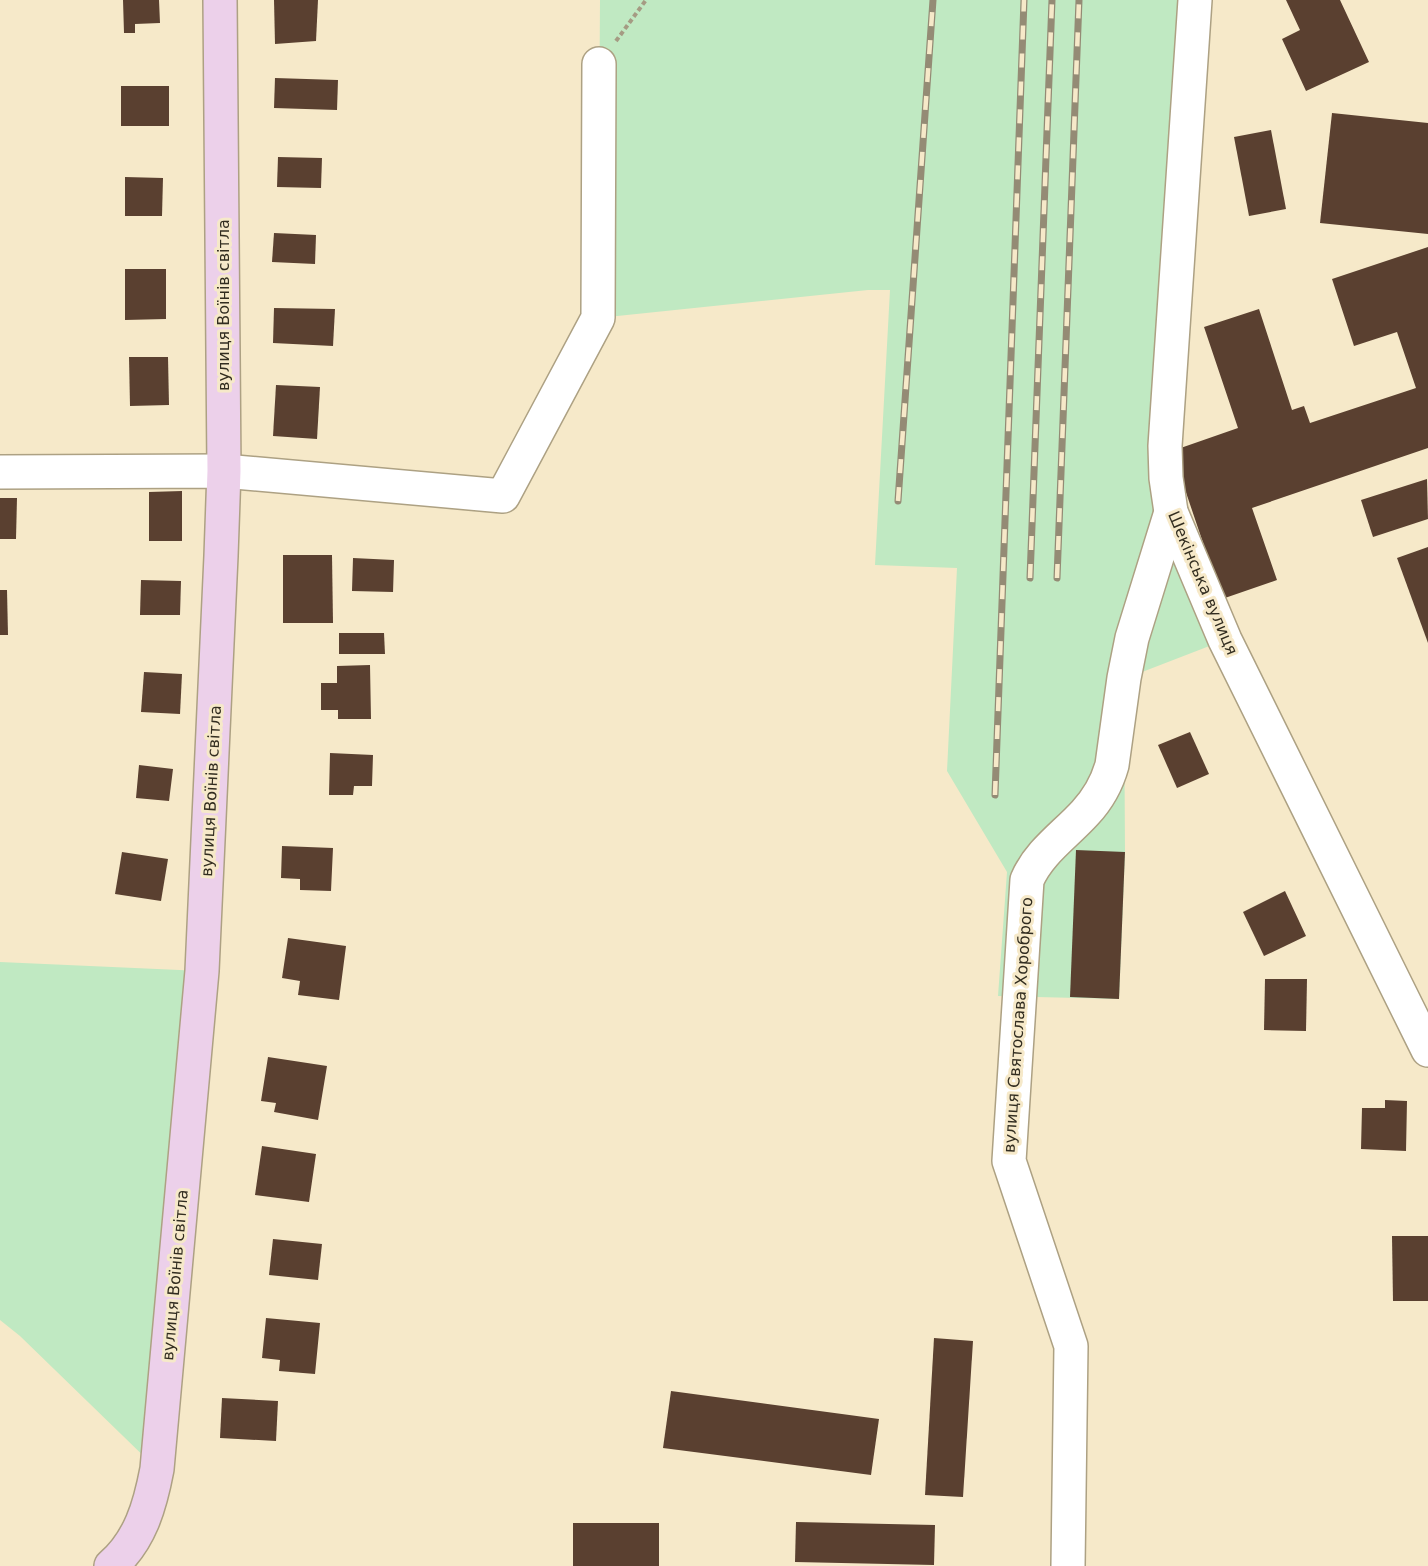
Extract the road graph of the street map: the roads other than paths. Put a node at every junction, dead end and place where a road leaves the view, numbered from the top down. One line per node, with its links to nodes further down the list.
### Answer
1 (220, 0): 4 (street, вулиця Воїнів світла)
2 (1195, 0): 6 (street, Шекінська вулиця)
3 (599, 64): 4 (street)
4 (224, 471): 5 (street); 8 (street, вулиця Воїнів світла)
5 (0, 472)
6 (1171, 512): 7 (street, Шекінська вулиця); 9 (street, вулиця Святослава Хороброго)
7 (1428, 1050)
8 (111, 1566)
9 (1068, 1566)

